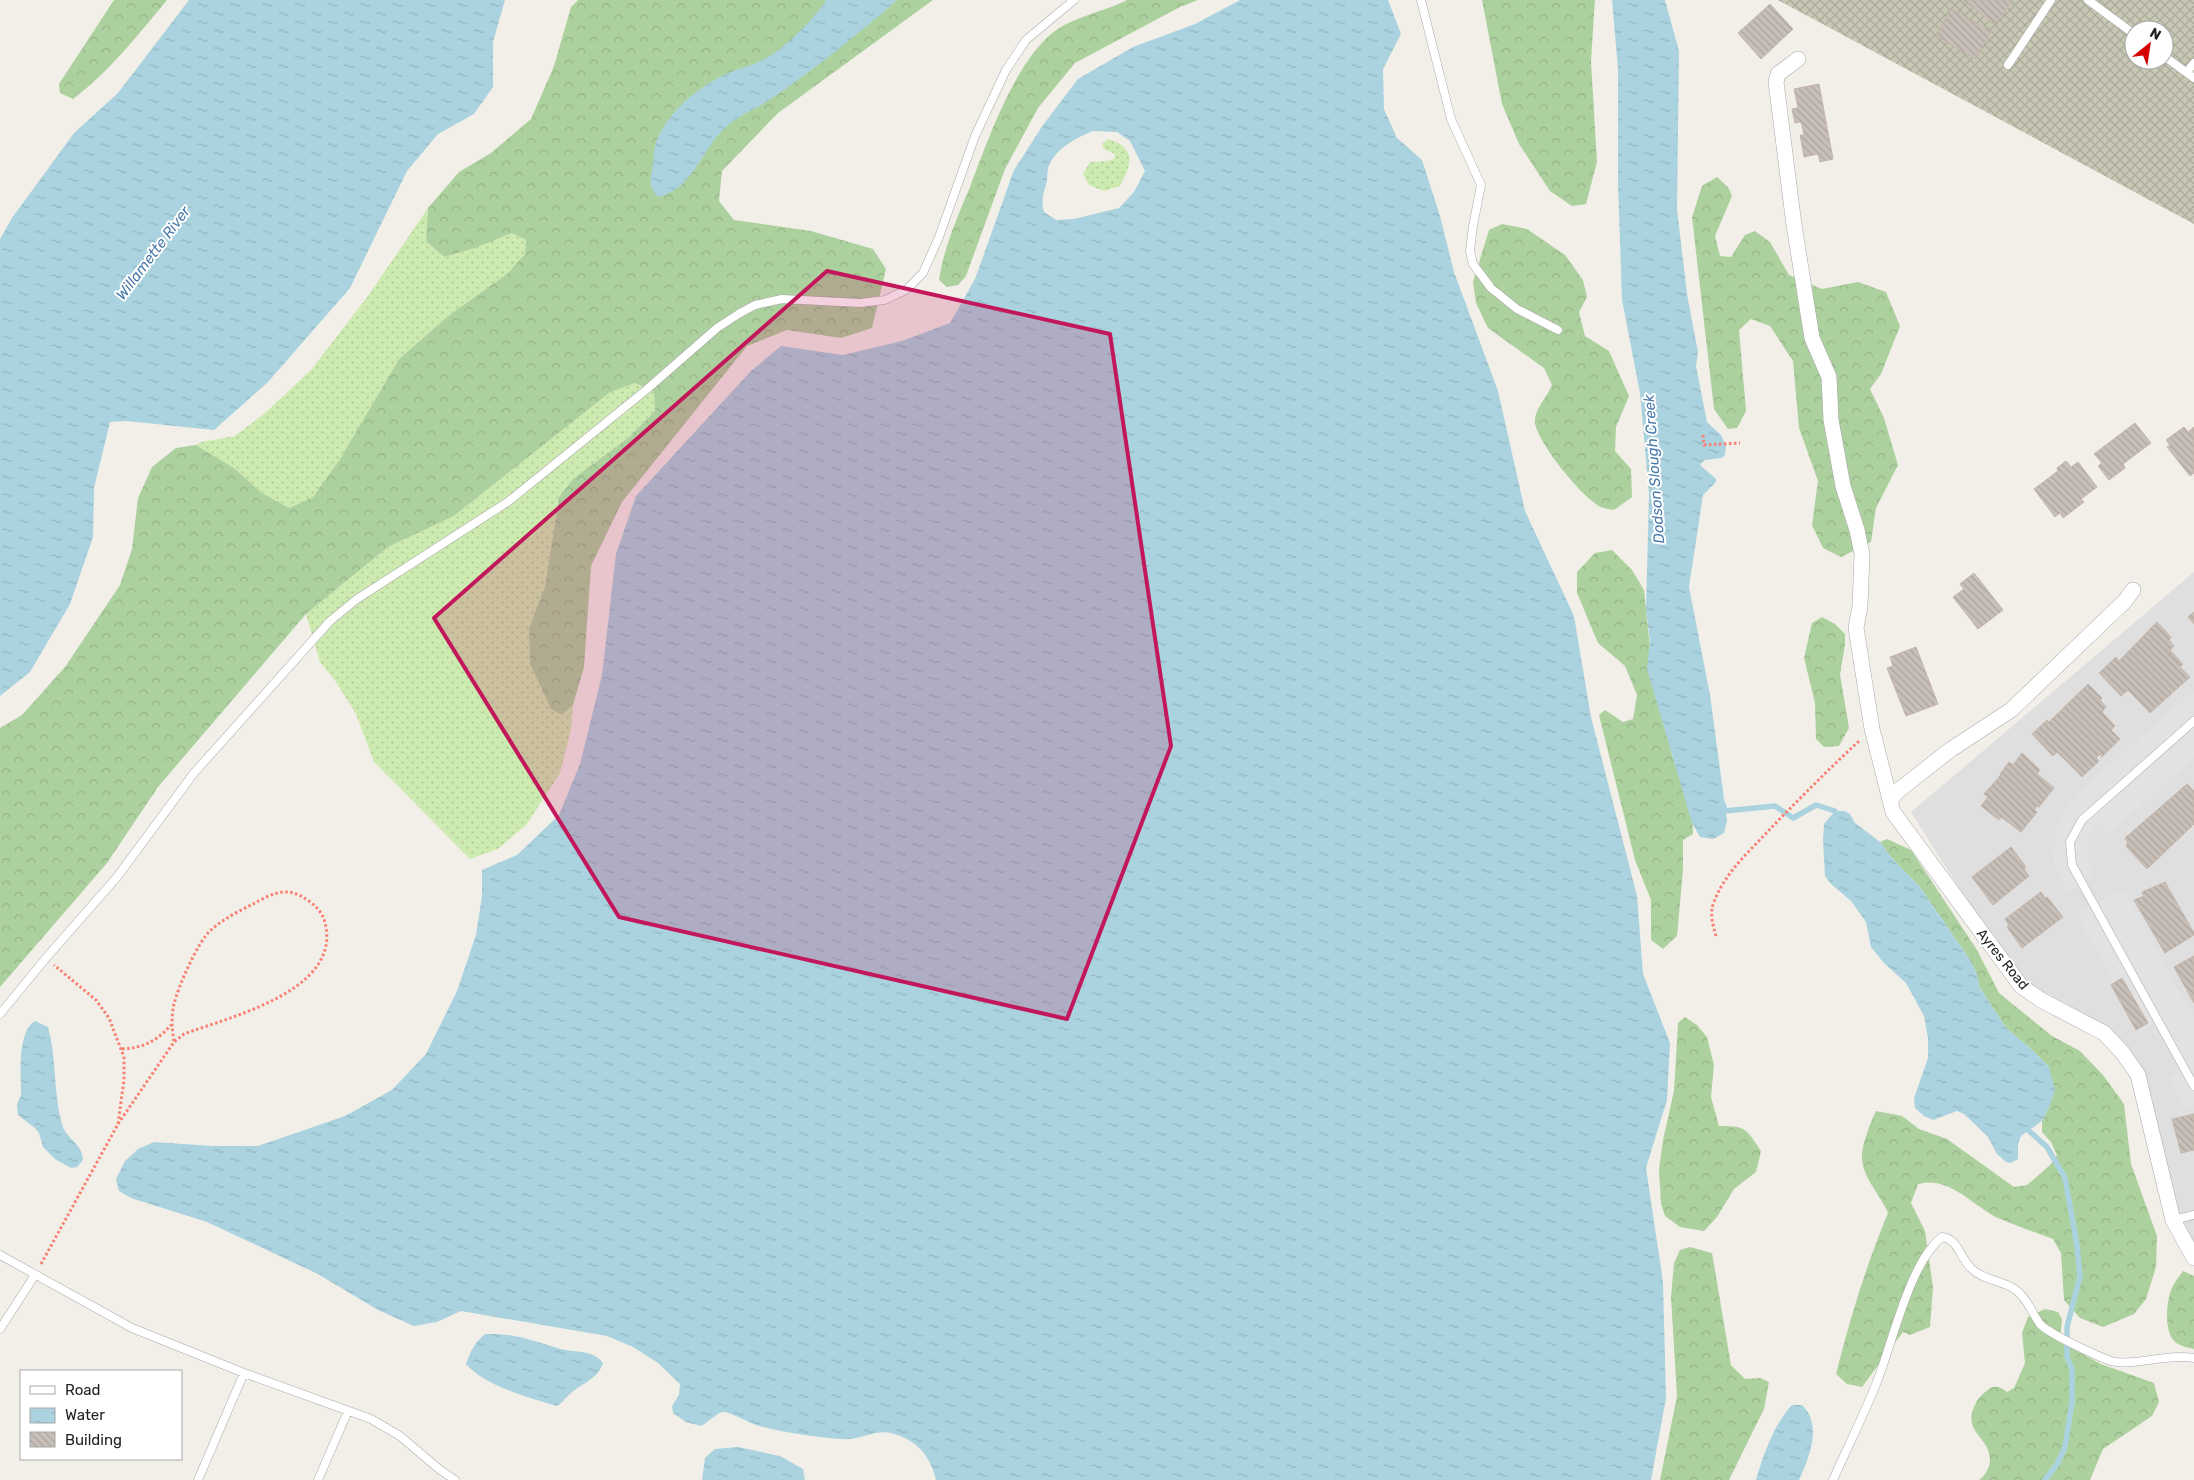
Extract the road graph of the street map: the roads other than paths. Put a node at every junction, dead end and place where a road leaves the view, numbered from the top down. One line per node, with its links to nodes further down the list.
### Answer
1 (1074, 0): 16 (lane)
2 (1421, 0): 12 (lane)
3 (2051, 0): 9 (lane)
4 (2088, 0): 5 (lane)
5 (2124, 27)
6 (1798, 59): 15 (street, Ayres Road)
7 (2174, 63): 10 (lane)
8 (2194, 63): 10 (lane)
9 (2008, 65)
10 (2187, 72): 11 (lane)
11 (2194, 78)
12 (1558, 330)
13 (2133, 590): 15 (street)
14 (2194, 721): 17 (lane)
15 (1890, 800): 19 (street, Ayres Road)
16 (0, 1014)
17 (2194, 1086)
18 (2194, 1215): 19 (lane)
19 (2173, 1220): 21 (street, Ayres Road)
20 (0, 1255): 22 (lane)
21 (2194, 1258)
22 (35, 1275): 23 (lane); 25 (lane)
23 (0, 1329)
24 (2194, 1358): 32 (lane)
25 (244, 1373): 26 (lane); 28 (lane)
26 (348, 1411): 27 (lane); 29 (lane)
27 (439, 1469): 30 (lane); 31 (lane)
28 (198, 1480)
29 (318, 1480)
30 (444, 1480)
31 (455, 1480)
32 (1832, 1480)

